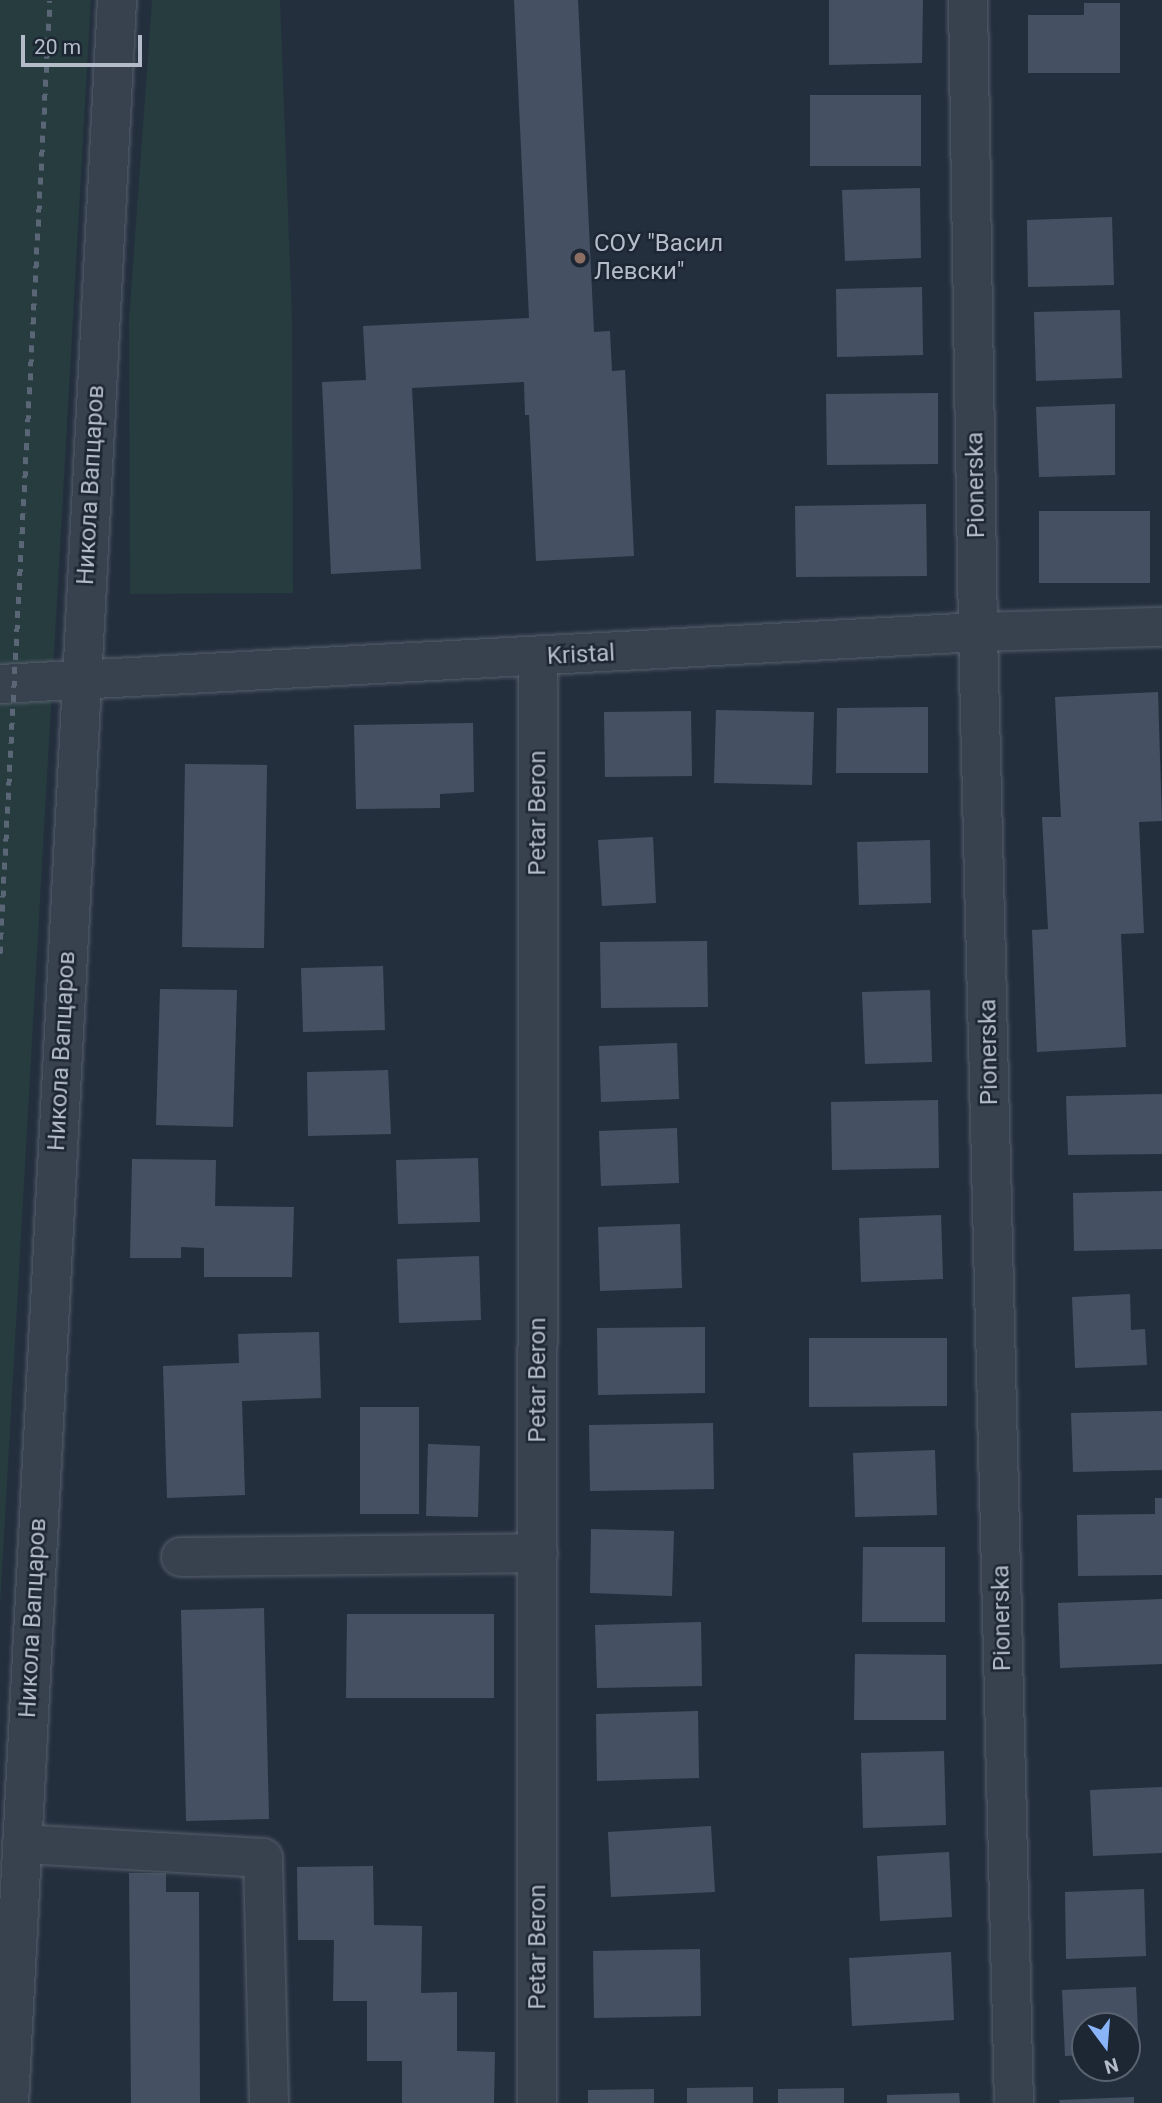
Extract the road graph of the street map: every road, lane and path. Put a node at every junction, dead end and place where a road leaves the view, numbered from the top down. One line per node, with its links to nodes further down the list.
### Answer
1 (117, 0): 6 (street, Никола Вапцаров)
2 (968, 0): 4 (street, Pionerska)
3 (1162, 626): 4 (street, Kristal)
4 (978, 632): 5 (street, Kristal); 14 (street, Pionerska)
5 (538, 657): 6 (street, Kristal); 8 (street, Petar Beron)
6 (80, 681): 7 (street, Kristal); 10 (street, Никола Вапцаров)
7 (0, 684)
8 (538, 1553): 9 (street); 13 (street, Petar Beron)
9 (181, 1557)
10 (22, 1844): 11 (street, Никола Вапцаров); 12 (street)
11 (9, 2103)
12 (269, 2103)
13 (537, 2103)
14 (1014, 2103)

